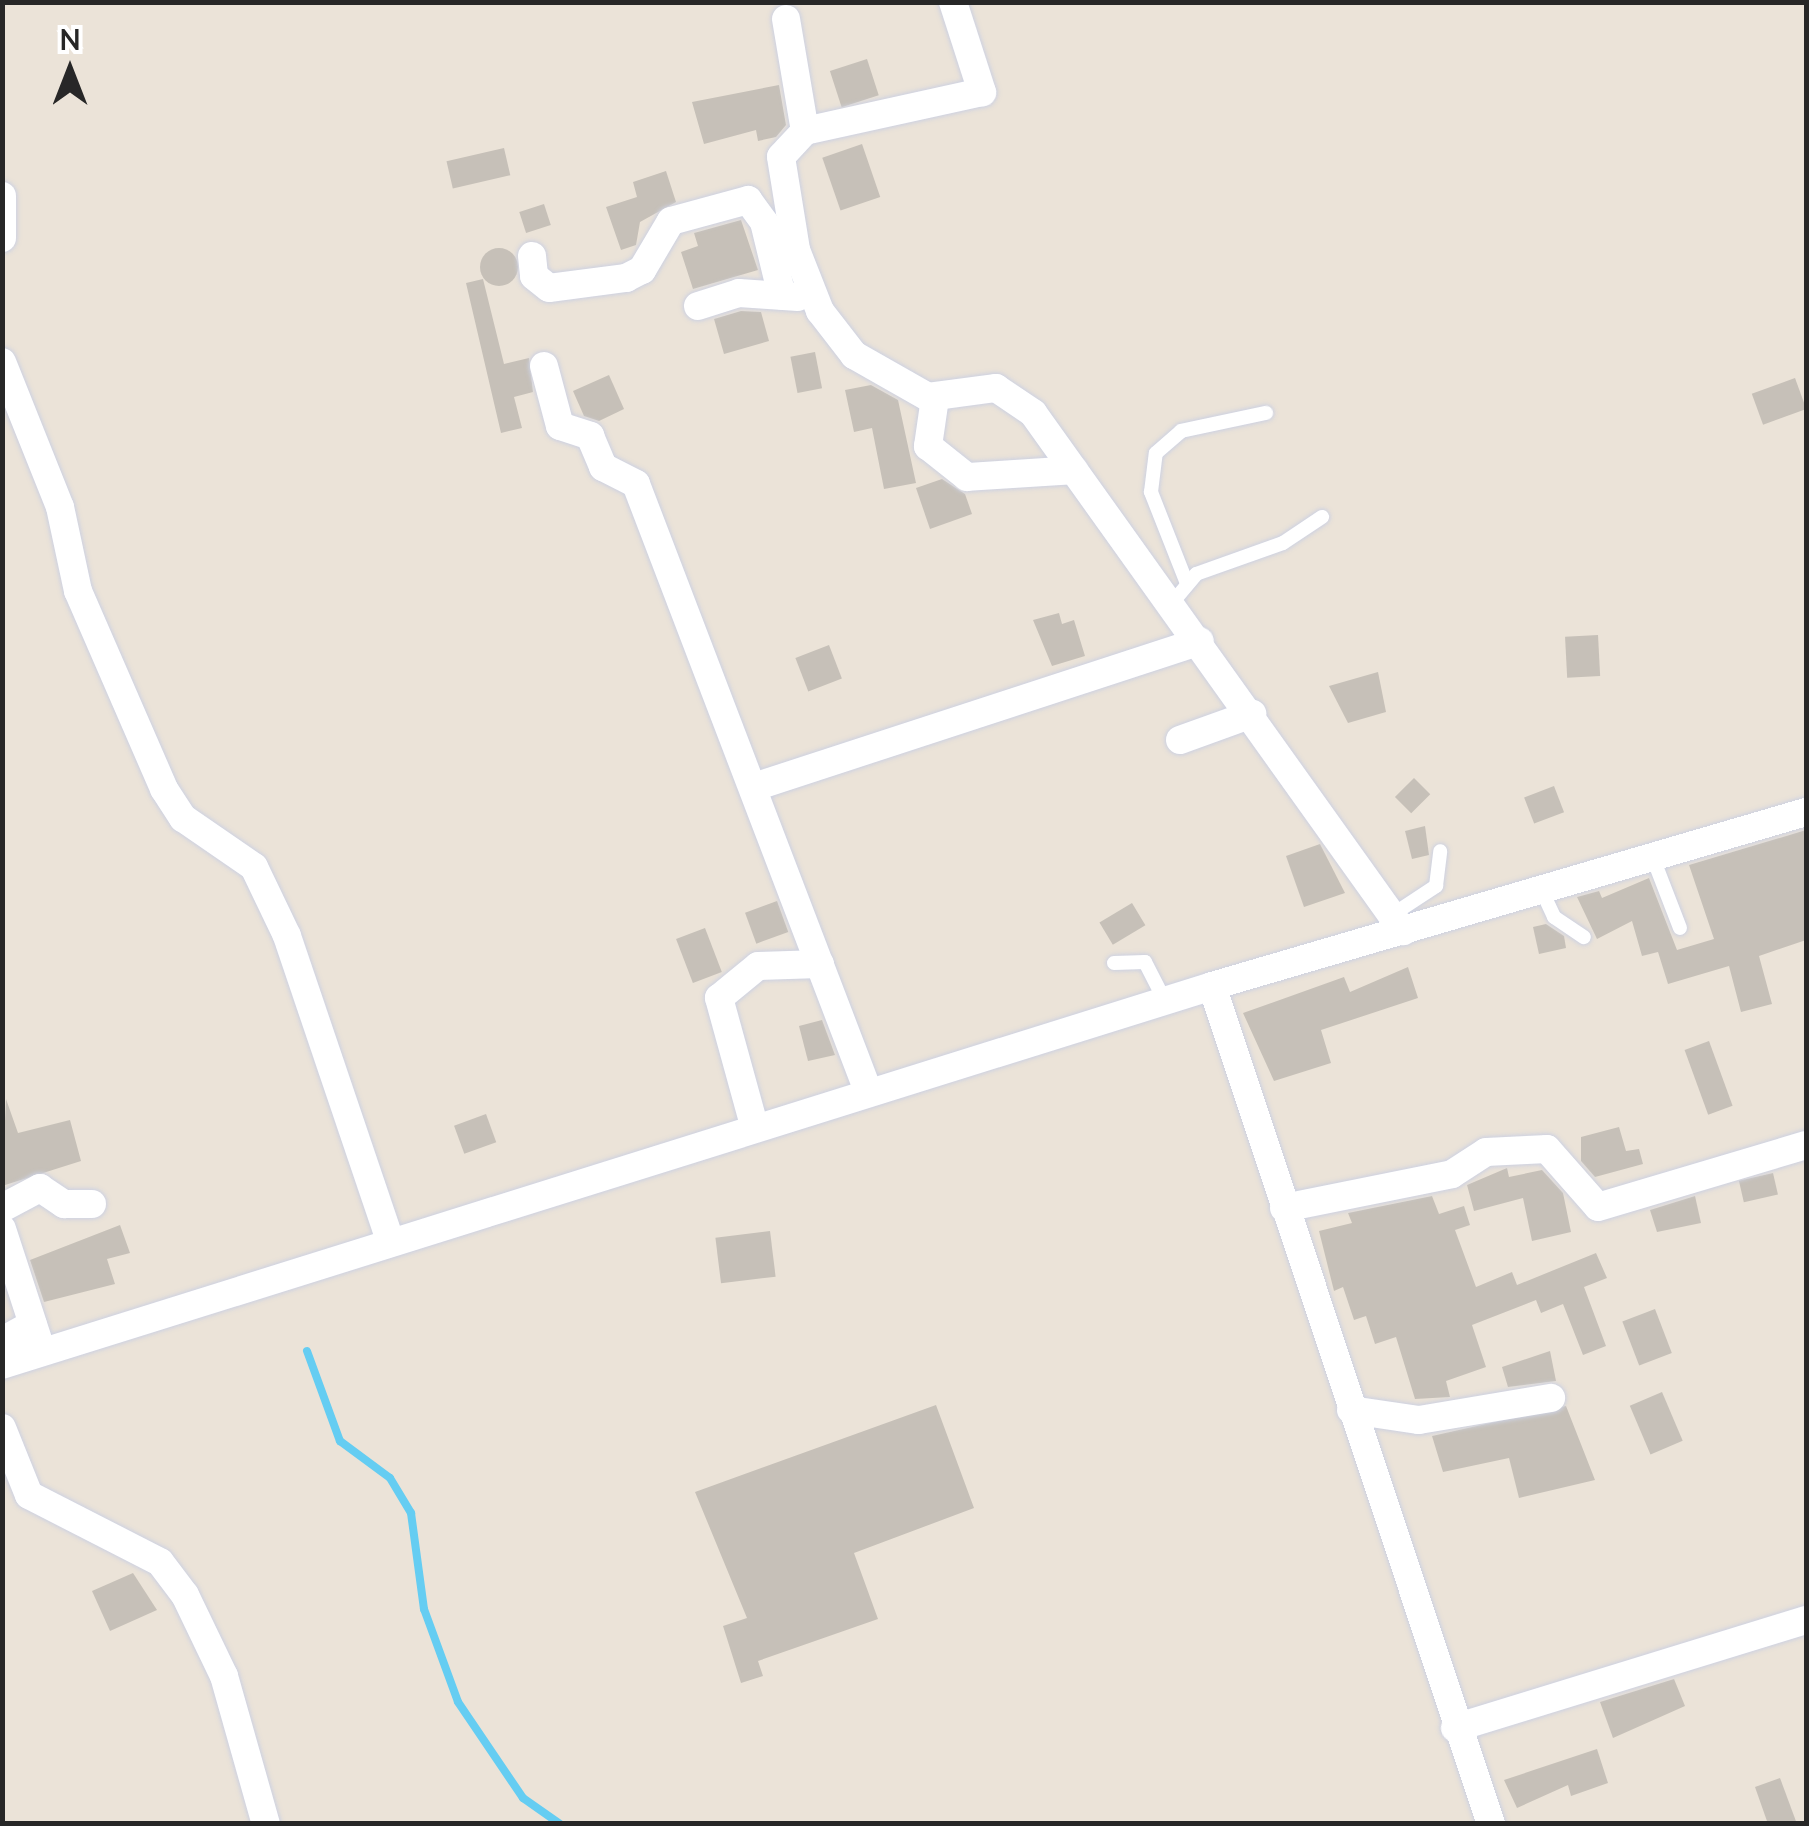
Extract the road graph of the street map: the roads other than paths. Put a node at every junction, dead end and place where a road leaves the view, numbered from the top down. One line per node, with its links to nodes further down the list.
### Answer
1 (953, 2): 3 (street)
2 (786, 19): 3 (street)
3 (805, 131): 8 (street)
4 (2, 196): 5 (street)
5 (2, 238)
6 (532, 256): 7 (street)
7 (782, 296): 8 (street); 9 (street)
8 (814, 296): 12 (street)
9 (698, 306)
10 (2, 362): 39 (street)
11 (544, 366): 20 (street)
12 (935, 398): 14 (street); 14 (street)
13 (1266, 412): 16 (lane)
14 (1074, 470): 16 (street)
15 (1322, 517): 16 (lane)
16 (1179, 592): 17 (street)
17 (1200, 642): 18 (street); 20 (street)
18 (1252, 714): 19 (street); 25 (street)
19 (1180, 740)
20 (754, 788): 29 (street)
21 (1806, 812): 23 (street)
22 (1440, 850): 25 (lane)
23 (1653, 858): 24 (street); 26 (lane)
24 (1542, 891): 25 (street); 27 (lane)
25 (1398, 923): 30 (street)
26 (1680, 928)
27 (1584, 937)
28 (1114, 963): 31 (lane)
29 (820, 964): 32 (street); 33 (street)
30 (1212, 986): 31 (street); 37 (street)
31 (1166, 1000): 32 (street)
32 (868, 1091): 33 (street)
33 (754, 1126): 39 (street)
34 (1806, 1146): 37 (street)
35 (92, 1204): 36 (street)
36 (2, 1208)
37 (1284, 1208): 45 (street)
38 (2, 1229): 40 (street)
39 (390, 1240): 42 (street)
40 (33, 1324): 41 (street); 42 (street)
41 (2, 1341)
42 (42, 1352): 43 (street)
43 (2, 1365)
44 (1551, 1398): 45 (street)
45 (1351, 1410): 48 (street)
46 (2, 1428): 49 (street)
47 (1806, 1620): 48 (street)
48 (1454, 1728): 50 (street)
49 (266, 1824)
50 (1491, 1824)

